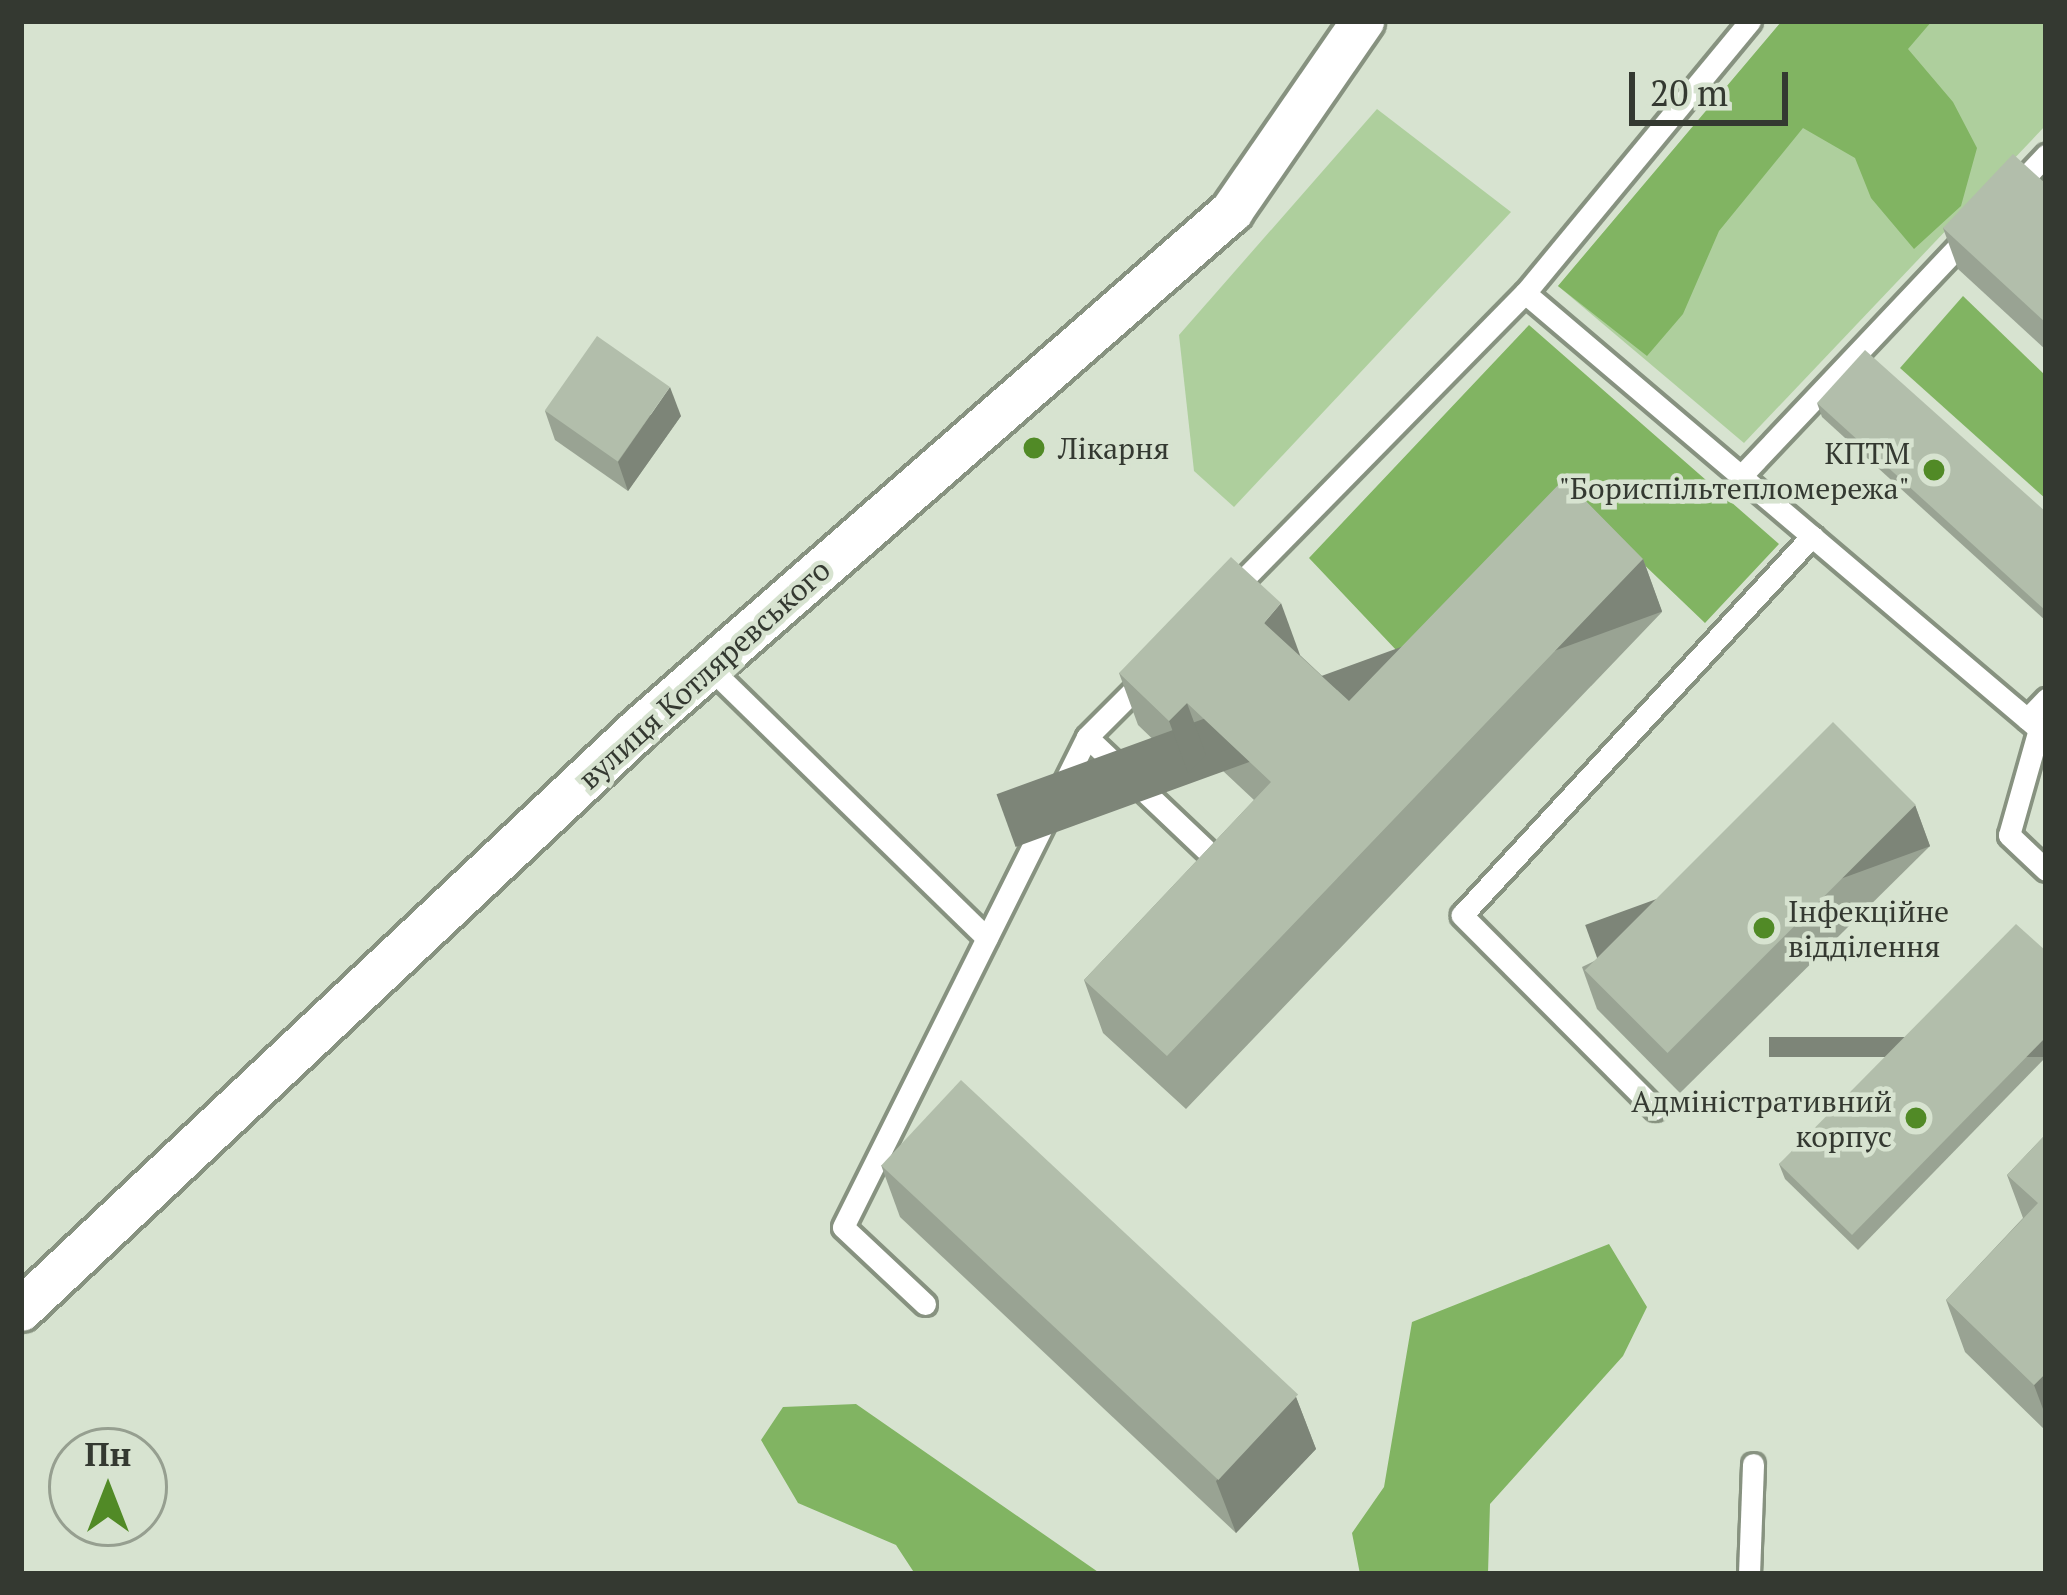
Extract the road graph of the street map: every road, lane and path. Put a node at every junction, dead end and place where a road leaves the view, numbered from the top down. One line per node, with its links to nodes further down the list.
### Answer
1 (1363, 21): 9 (street, вулиця Котляревського)
2 (1750, 21): 4 (lane)
3 (2046, 155): 5 (lane)
4 (1525, 292): 5 (lane); 7 (lane)
5 (1742, 474): 6 (lane)
6 (1812, 536): 11 (lane); 16 (lane)
7 (1217, 606)
8 (1168, 655): 12 (lane)
9 (709, 667): 15 (lane); 18 (street, вулиця Котляревського)
10 (2046, 699): 11 (lane)
11 (2037, 726): 14 (lane)
12 (1087, 737): 13 (lane); 15 (lane)
13 (1205, 849)
14 (2046, 870)
15 (987, 938): 17 (lane)
16 (1655, 1109)
17 (925, 1304)
18 (21, 1310)
19 (1753, 1464): 20 (lane)
20 (1749, 1574)

